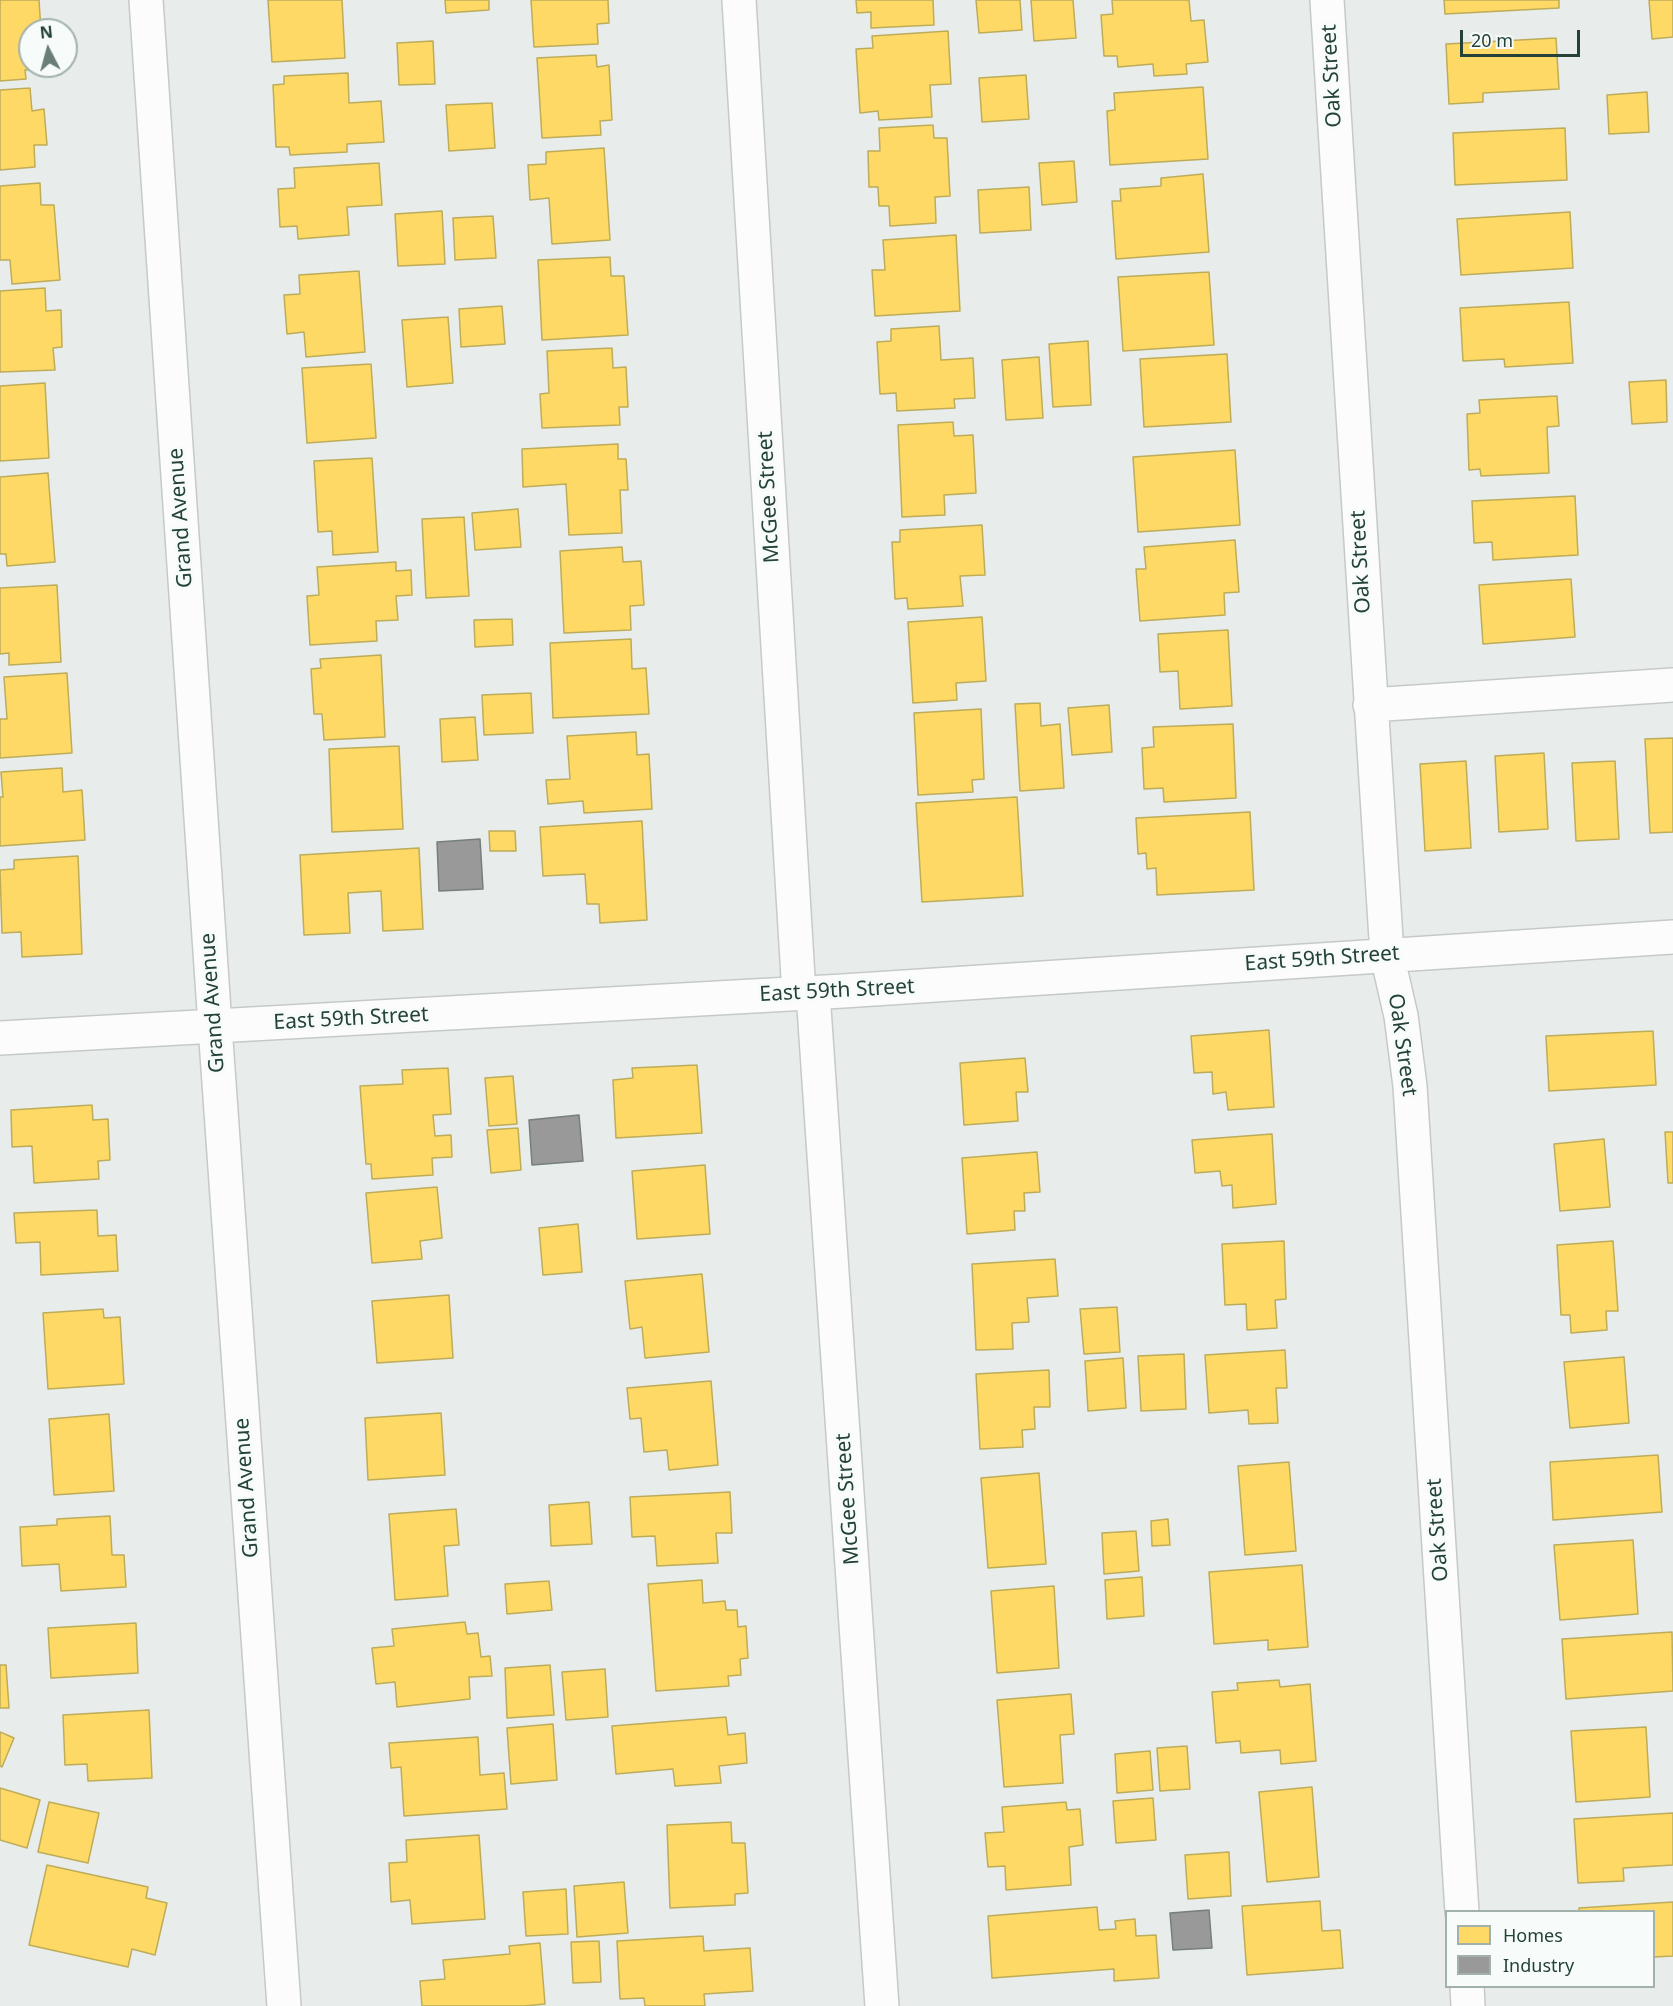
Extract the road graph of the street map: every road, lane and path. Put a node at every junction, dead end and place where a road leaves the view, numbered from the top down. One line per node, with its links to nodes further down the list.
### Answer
1 (146, 0): 9 (street, Grand Avenue)
2 (739, 0): 8 (street, McGee Street)
3 (1327, 0): 5 (street, Oak Street)
4 (1673, 685): 5 (street)
5 (1370, 705): 7 (street, Oak Street)
6 (1673, 937): 7 (street, East 59th Street)
7 (1387, 955): 8 (street, East 59th Street); 11 (street, Oak Street)
8 (806, 993): 9 (street, East 59th Street); 14 (street, McGee Street)
9 (215, 1026): 10 (street, East 59th Street); 13 (street, Grand Avenue)
10 (0, 1038)
11 (1462, 1910)
12 (1467, 1988): 15 (street)
13 (284, 2006)
14 (882, 2006)
15 (1468, 2006)

